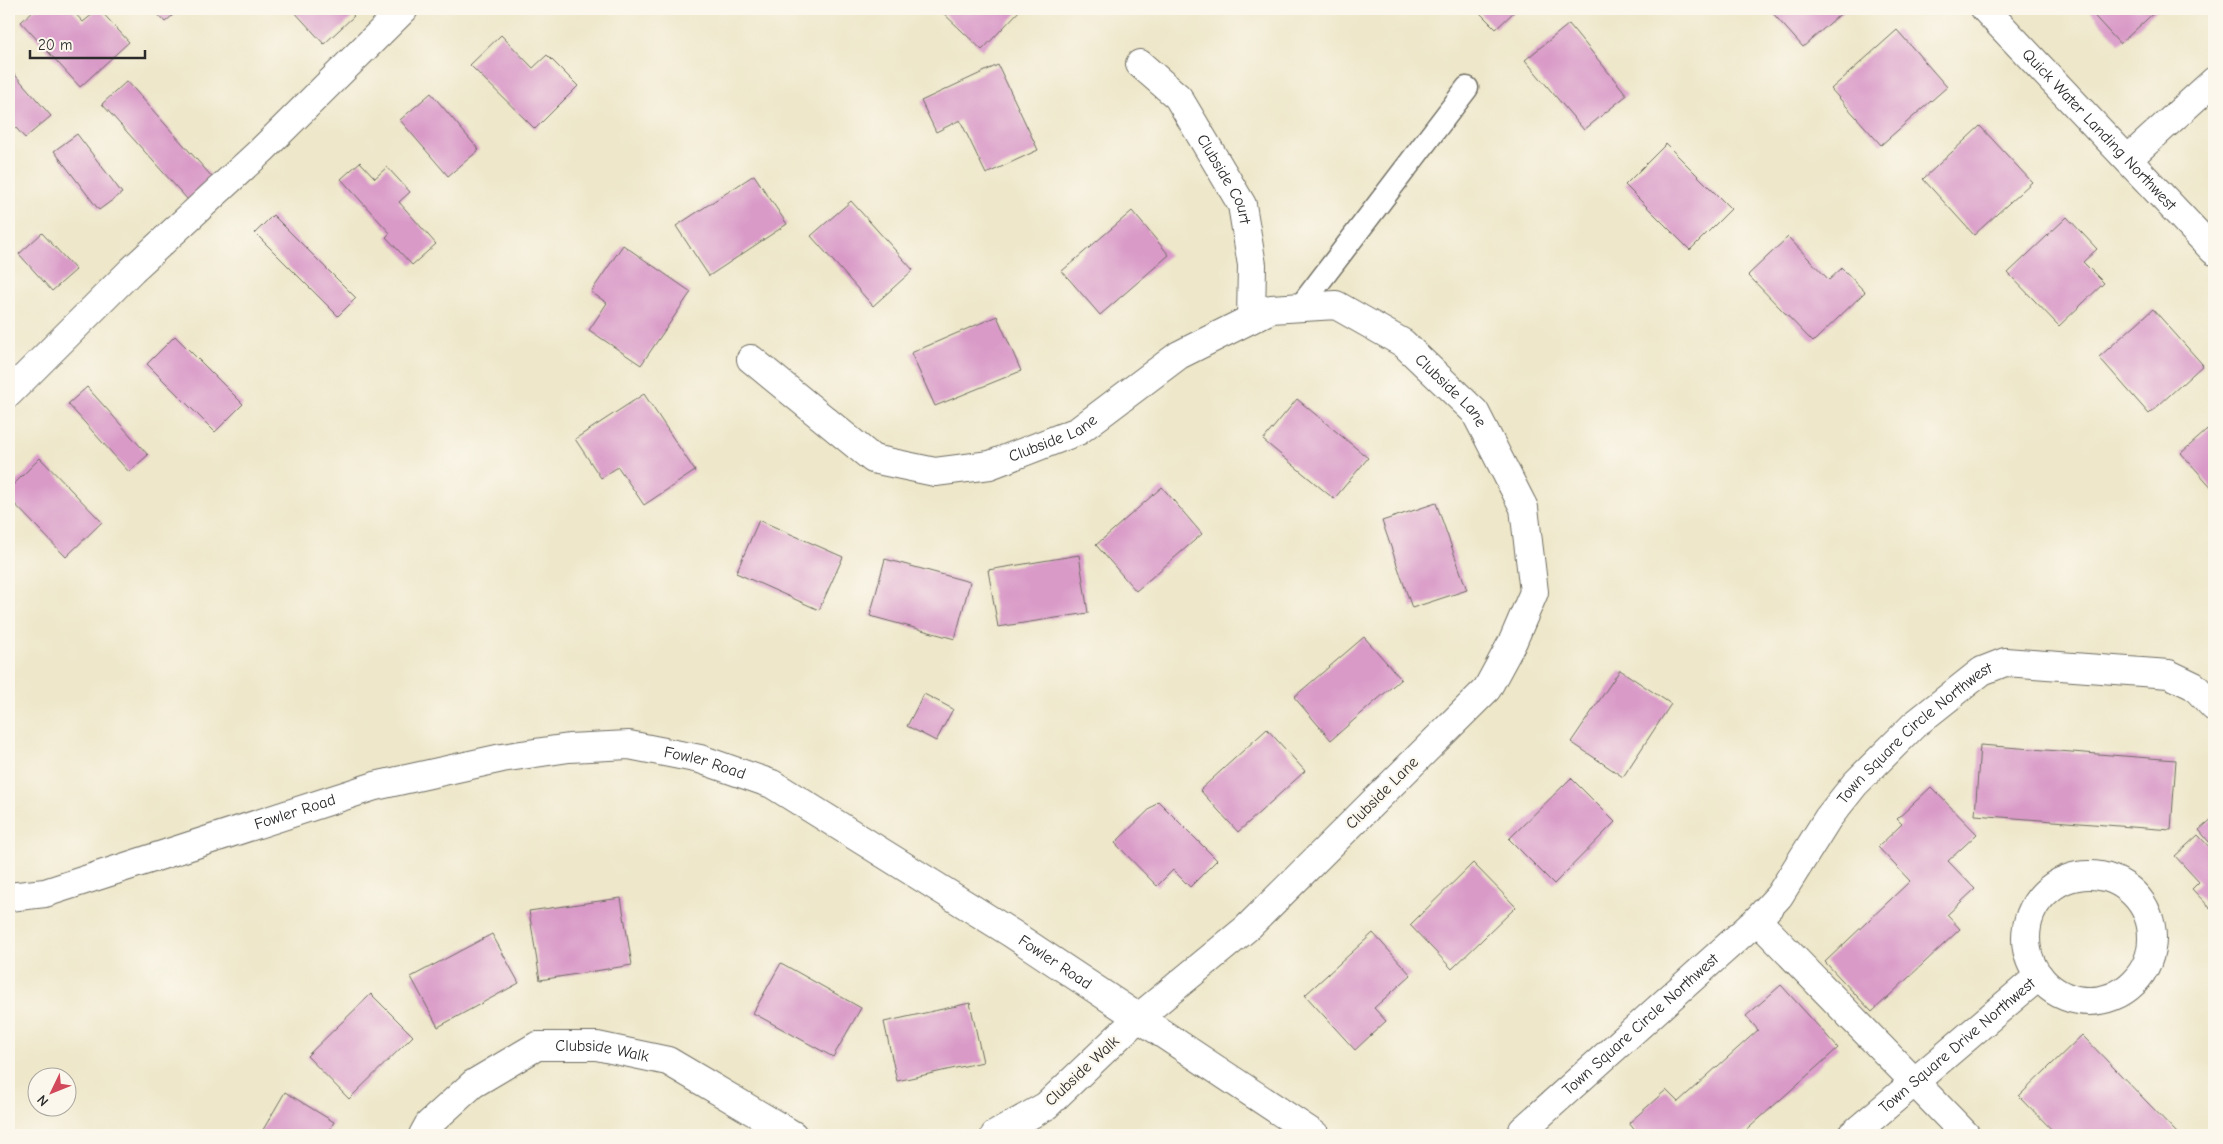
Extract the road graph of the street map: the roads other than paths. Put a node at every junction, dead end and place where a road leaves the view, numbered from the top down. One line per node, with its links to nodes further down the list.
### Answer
1 (404, 9): 11 (street)
2 (1985, 9): 6 (street, Quick Water Landing Northwest)
3 (1140, 64): 9 (street, Clubside Court)
4 (2214, 81): 6 (street)
5 (1467, 88): 8 (lane)
6 (2128, 159): 7 (street, Quick Water Landing Northwest)
7 (2214, 251)
8 (1300, 307): 9 (street, Clubside Lane); 16 (street, Clubside Lane)
9 (1251, 319): 10 (street, Clubside Lane)
10 (751, 359)
11 (9, 393)
12 (2214, 707): 14 (street, Town Square Circle Northwest)
13 (9, 897): 16 (street, Fowler Road)
14 (1757, 920): 17 (street); 18 (street, Town Square Circle Northwest)
15 (2039, 976): 15 (street, Town Square Drive Northwest); 17 (street, Town Square Drive Northwest)
16 (1140, 1017): 21 (street, Clubside Walk); 22 (street, Fowler Road)
17 (1914, 1082): 23 (street, Town Square Drive Northwest); 24 (street)
18 (1523, 1130)
19 (423, 1135): 20 (street, Clubside Walk)
20 (792, 1135)
21 (995, 1135)
22 (1316, 1135)
23 (1852, 1135)
24 (1966, 1135)

